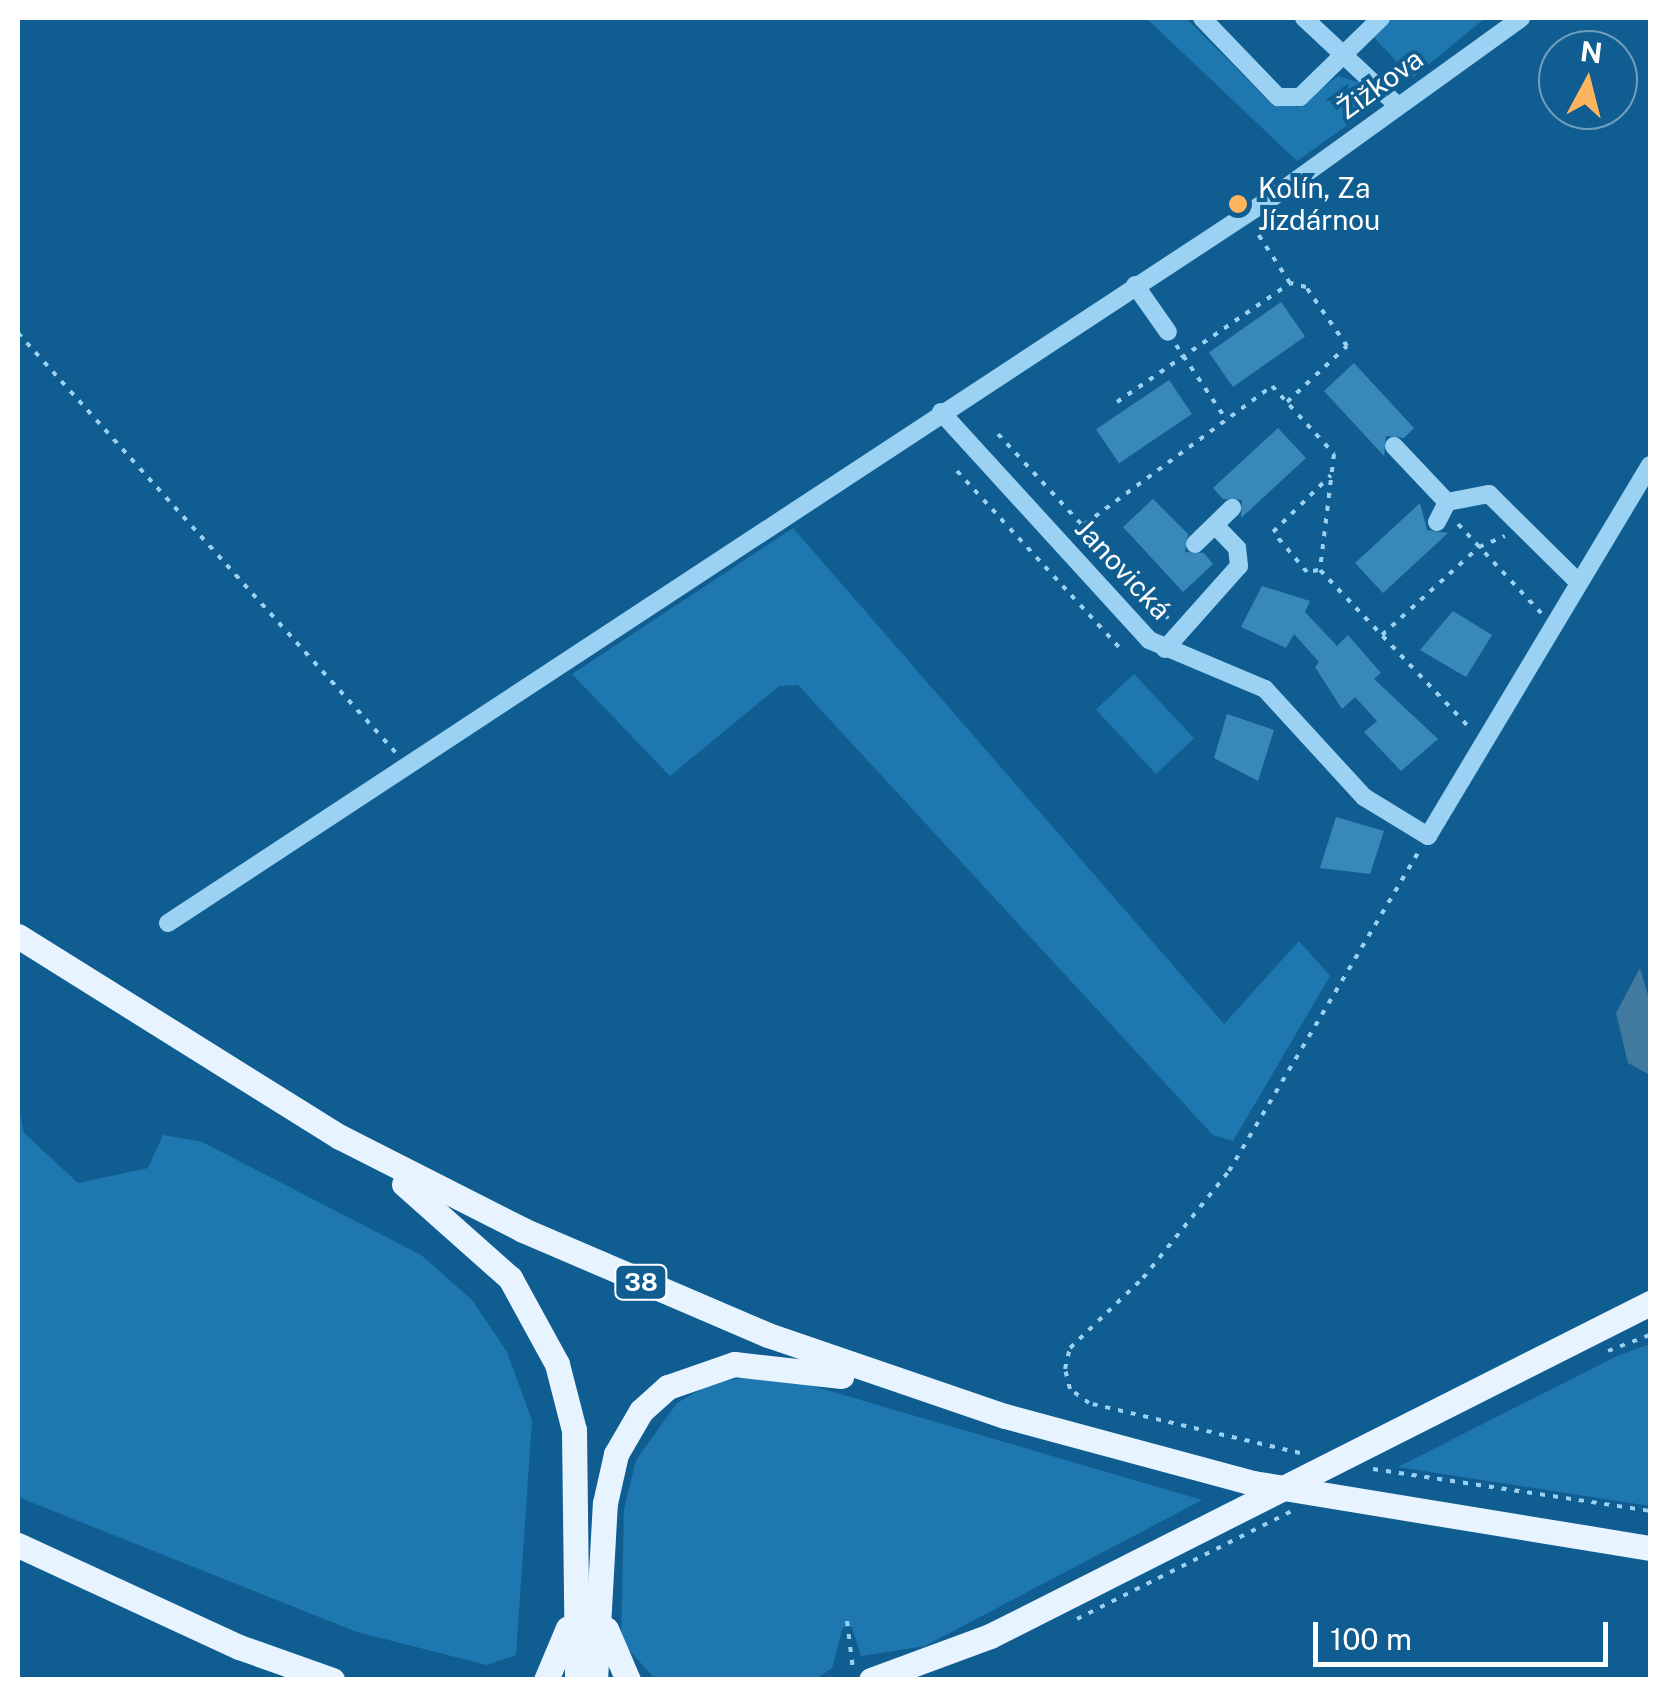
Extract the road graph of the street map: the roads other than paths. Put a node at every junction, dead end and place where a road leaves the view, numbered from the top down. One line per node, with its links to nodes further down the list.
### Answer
1 (1202, 18): 5 (street)
2 (1304, 18): 5 (street)
3 (1521, 18): 6 (street, Žižkova)
4 (1371, 21): 5 (street)
5 (1344, 56): 6 (street)
6 (1396, 106): 7 (street, Žižkova)
7 (1135, 285): 8 (street); 9 (street, Žižkova)
8 (1168, 332)
9 (942, 412): 16 (street, Janovická); 17 (street, Žižkova)
10 (1394, 446): 15 (street)
11 (1650, 466): 15 (street)
12 (1232, 508): 13 (street)
13 (1215, 525): 14 (street); 16 (street)
14 (1196, 544)
15 (1577, 580): 16 (street, Janovická)
16 (1165, 649)
17 (168, 923)
18 (18, 936): 19 (main road, 38)
19 (340, 1136): 23 (main road, 38); 28 (main road, 38)
20 (1650, 1303): 22 (main road)
21 (1650, 1316): 22 (main road)
22 (1597, 1328): 35 (main road)
23 (954, 1400): 25 (main road, 38); 29 (main road, 38)
24 (1650, 1535): 25 (main road, 38)
25 (1564, 1538): 27 (main road, 38)
26 (18, 1544): 30 (main road)
27 (1650, 1548)
28 (574, 1599): 31 (main road); 32 (main road, 38)
29 (602, 1599): 33 (main road, 38); 34 (main road)
30 (332, 1680)
31 (546, 1680)
32 (577, 1680)
33 (595, 1680)
34 (628, 1680)
35 (870, 1680)

